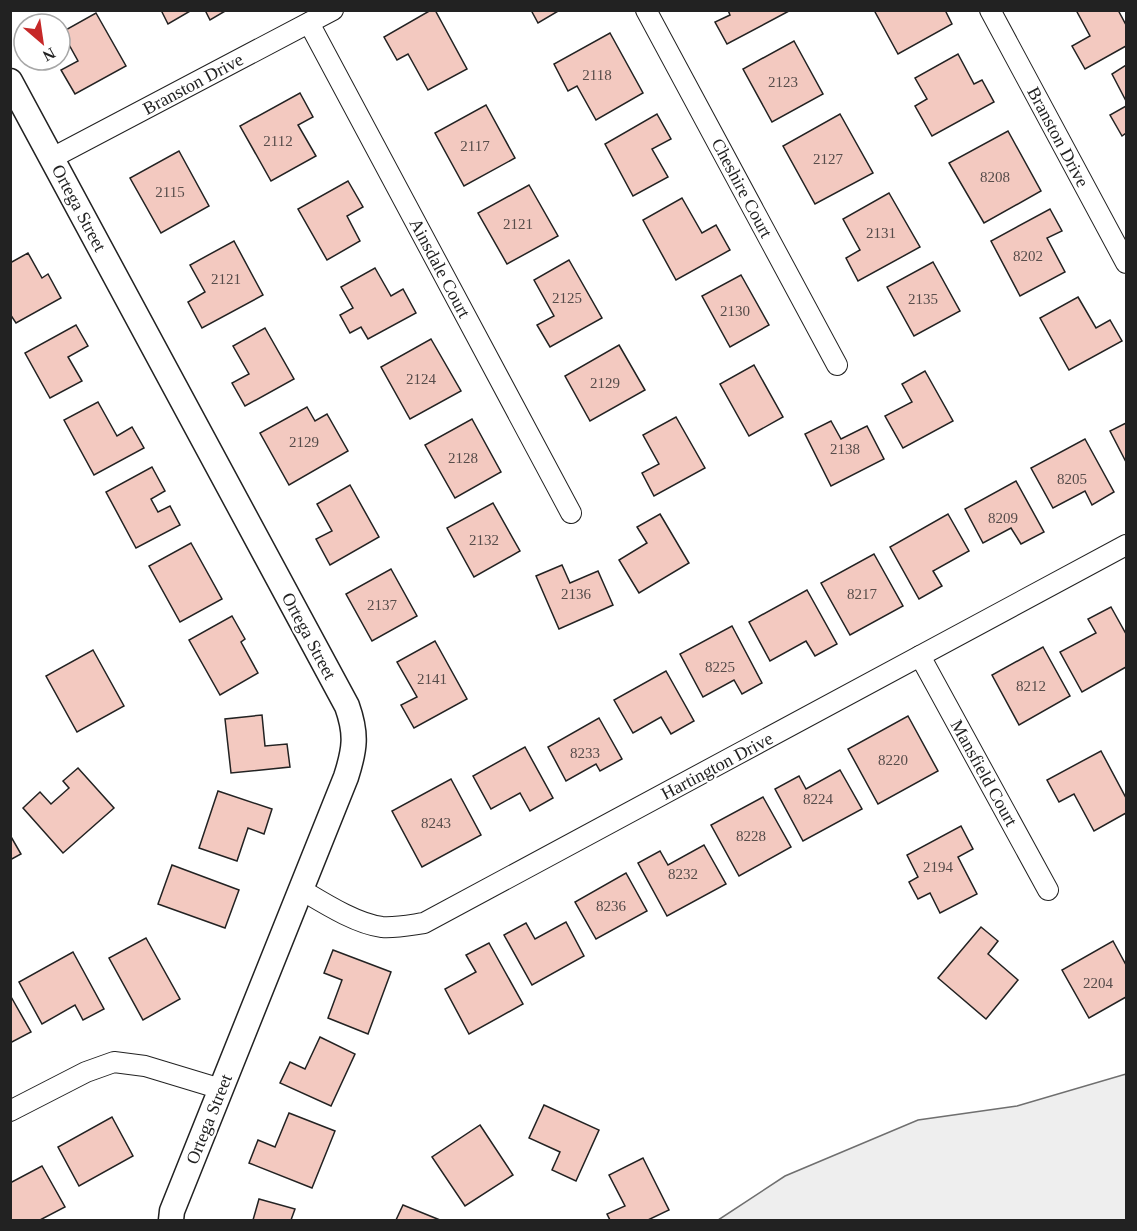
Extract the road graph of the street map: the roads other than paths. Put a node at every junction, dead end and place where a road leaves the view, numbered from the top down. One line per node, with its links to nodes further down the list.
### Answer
1 (333, 10): 4 (street, Branston Drive)
2 (646, 10): 8 (street, Cheshire Court)
3 (990, 10): 7 (street, Branston Drive)
4 (309, 23): 6 (street, Branston Drive); 9 (street, Ainsdale Court)
5 (10, 81): 6 (street, Ortega Street)
6 (52, 158): 12 (street, Ortega Street)
7 (1126, 263)
8 (837, 364)
9 (571, 513)
10 (1126, 545): 11 (street, Hartington Drive)
11 (920, 656): 12 (street, Hartington Drive); 13 (street, Mansfield Court)
12 (300, 889): 14 (street, Ortega Street)
13 (1048, 891)
14 (221, 1089): 15 (street); 16 (street, Ortega Street)
15 (10, 1111)
16 (171, 1221)

